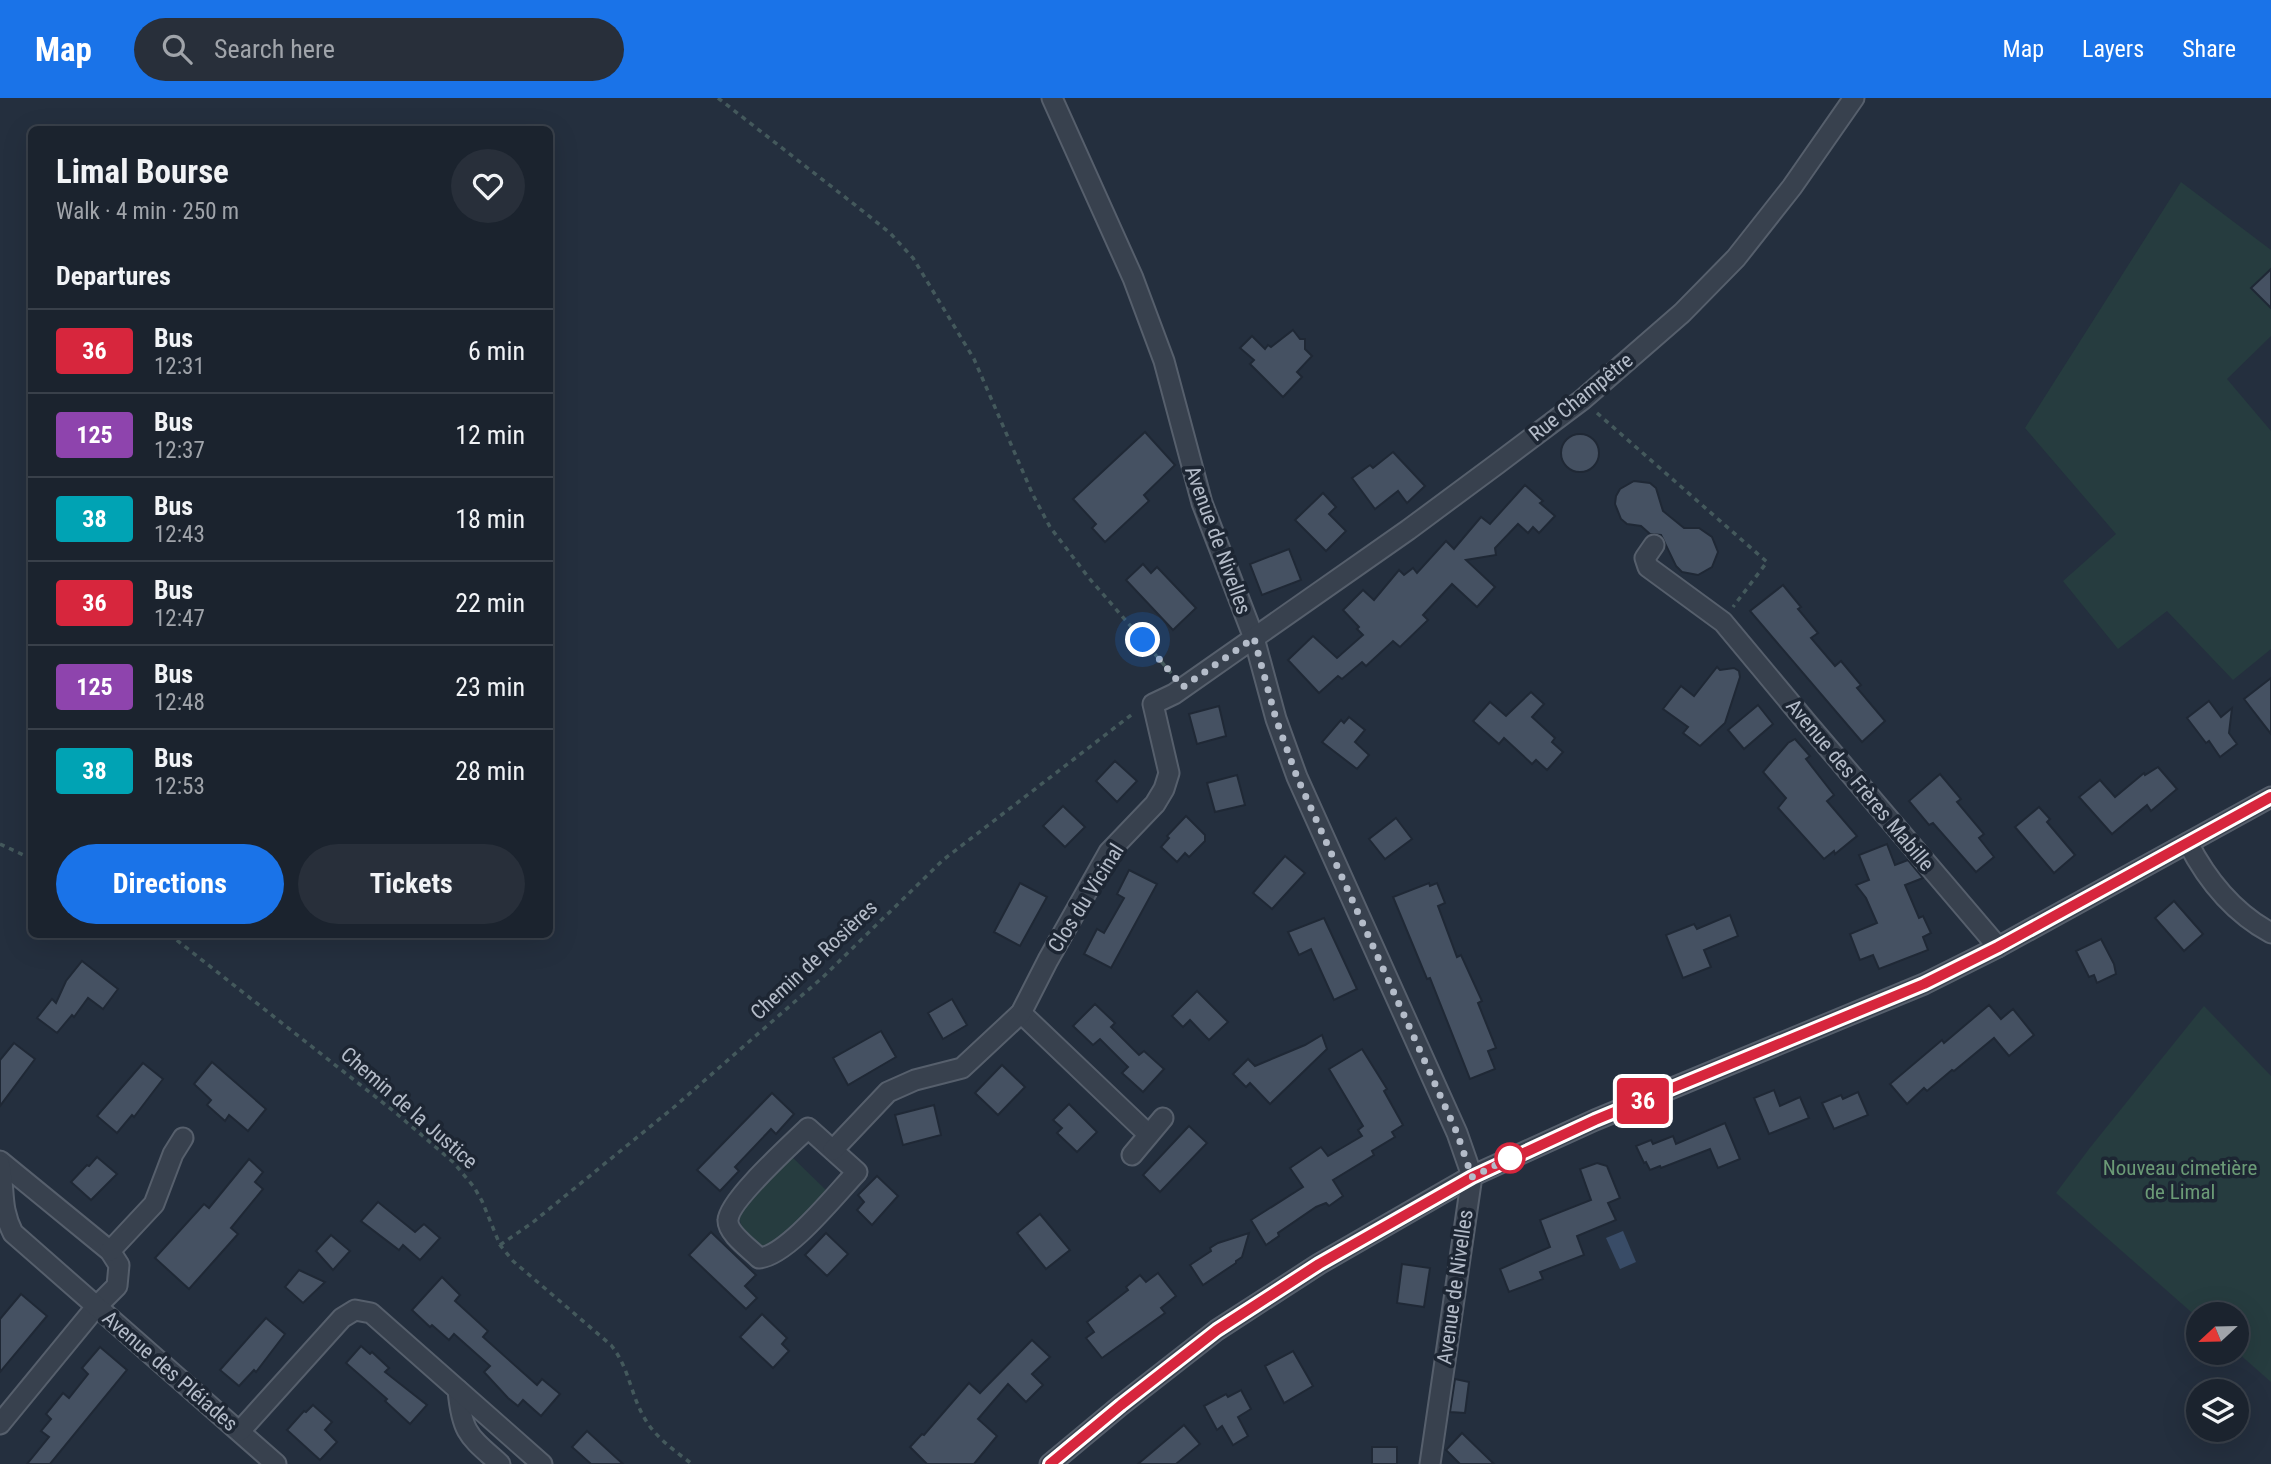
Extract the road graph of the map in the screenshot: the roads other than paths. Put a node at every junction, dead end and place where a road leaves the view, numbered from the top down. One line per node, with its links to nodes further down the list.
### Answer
1 (1052, 98): 4 (street, Avenue de Nivelles)
2 (1853, 98): 4 (street, Rue Champêtre)
3 (1654, 545): 8 (street, Avenue des Frères Mabille)
4 (1254, 638): 9 (street, Clos du Vicinal); 16 (street, Avenue de Nivelles)
5 (2271, 797): 6 (street)
6 (2188, 843): 7 (street); 8 (street)
7 (2271, 933)
8 (1998, 947): 16 (street)
9 (1021, 1013): 11 (street); 13 (street, Clos du Vicinal)
10 (1163, 1118): 11 (street)
11 (1148, 1134): 14 (street)
12 (183, 1138): 17 (street)
13 (833, 1150): 13 (street)
14 (1132, 1155)
15 (0, 1163): 17 (street); 18 (street)
16 (1472, 1177): 25 (street); 26 (street, Avenue de Nivelles)
17 (110, 1251): 18 (street, Avenue des Pléiades)
18 (96, 1307): 20 (street); 21 (street, Avenue des Pléiades)
19 (458, 1390): 21 (street); 23 (street); 24 (street)
20 (0, 1424)
21 (240, 1431): 22 (street, Avenue des Pléiades)
22 (276, 1464)
23 (500, 1464)
24 (542, 1464)
25 (1050, 1464)
26 (1430, 1464)

